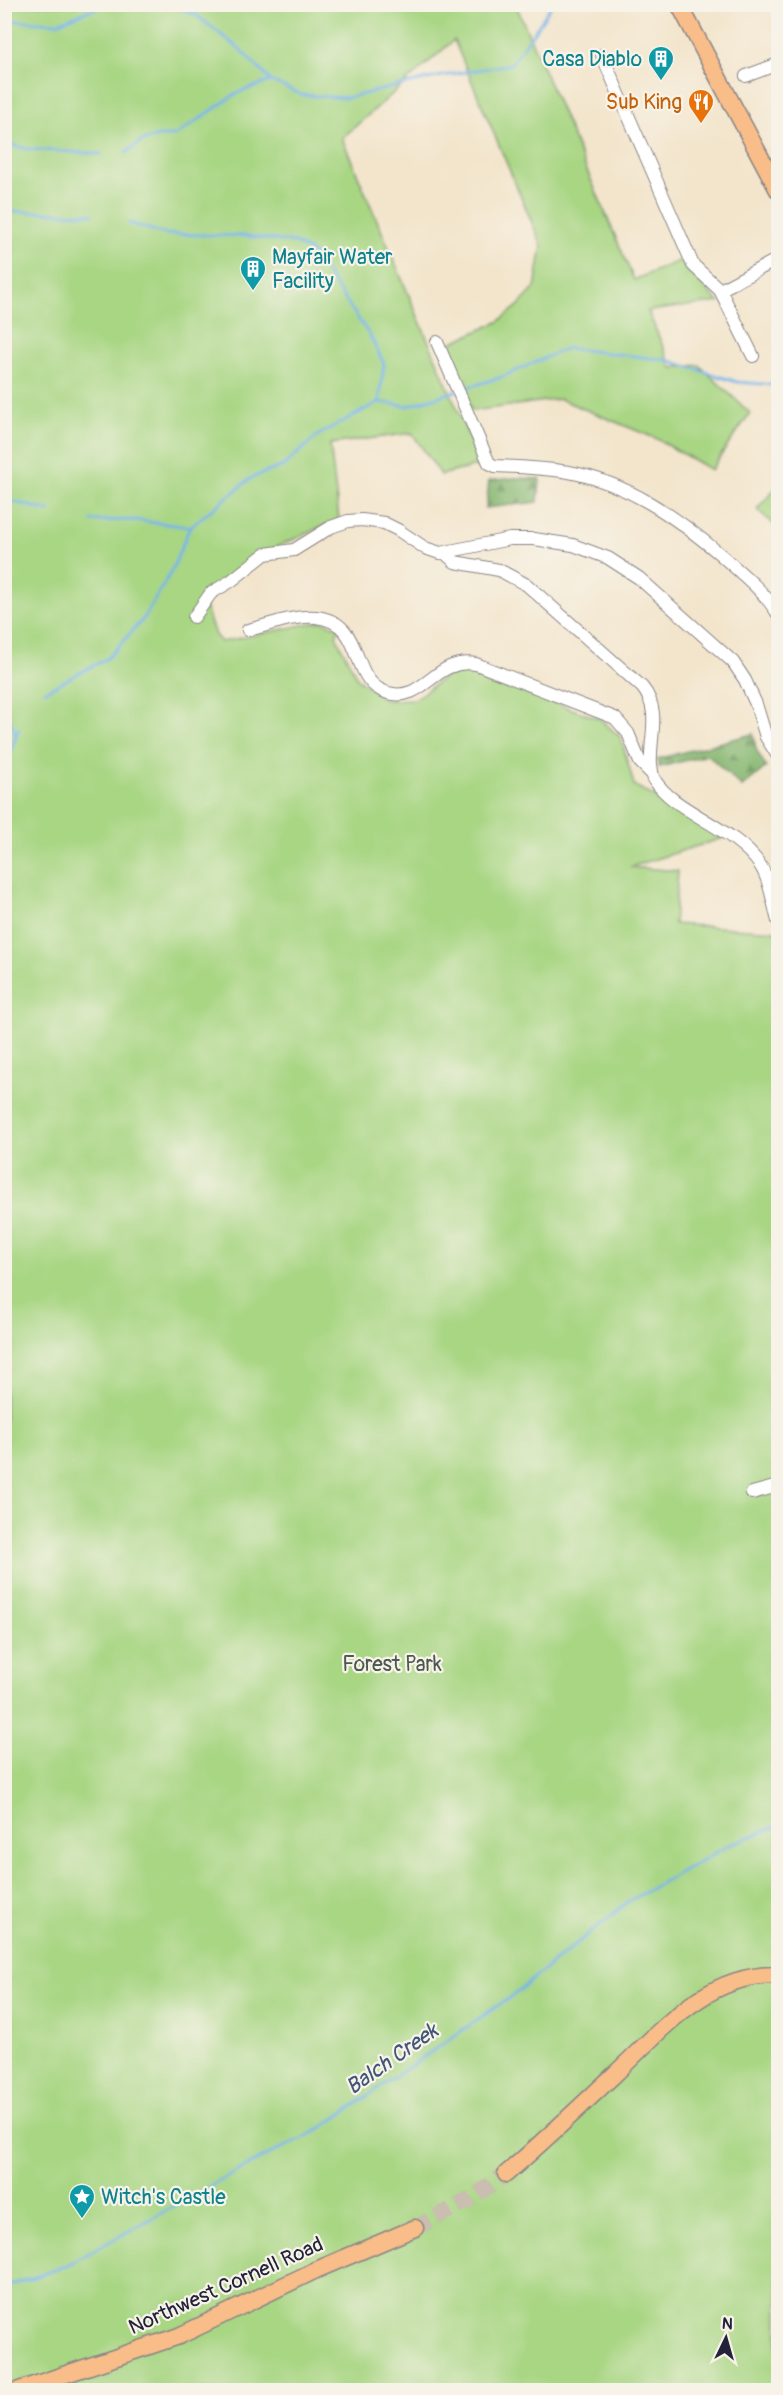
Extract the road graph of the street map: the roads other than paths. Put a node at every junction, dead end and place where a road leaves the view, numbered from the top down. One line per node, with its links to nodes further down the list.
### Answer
1 (679, 4): 5 (main road)
2 (602, 55): 7 (street)
3 (778, 64): 4 (street)
4 (746, 76)
5 (778, 190)
6 (778, 259): 7 (street)
7 (720, 290): 9 (street)
8 (437, 342): 11 (street)
9 (753, 356)
10 (446, 554): 12 (street); 14 (street); 15 (street)
11 (778, 614)
12 (194, 617)
13 (248, 630): 15 (street)
14 (777, 751)
15 (652, 774): 16 (street)
16 (778, 921)
17 (778, 1486): 18 (street)
18 (752, 1493)
19 (778, 1975): 20 (main road)
20 (506, 2174)
21 (410, 2230): 22 (main road, Northwest Cornell Road)
22 (19, 2391)

